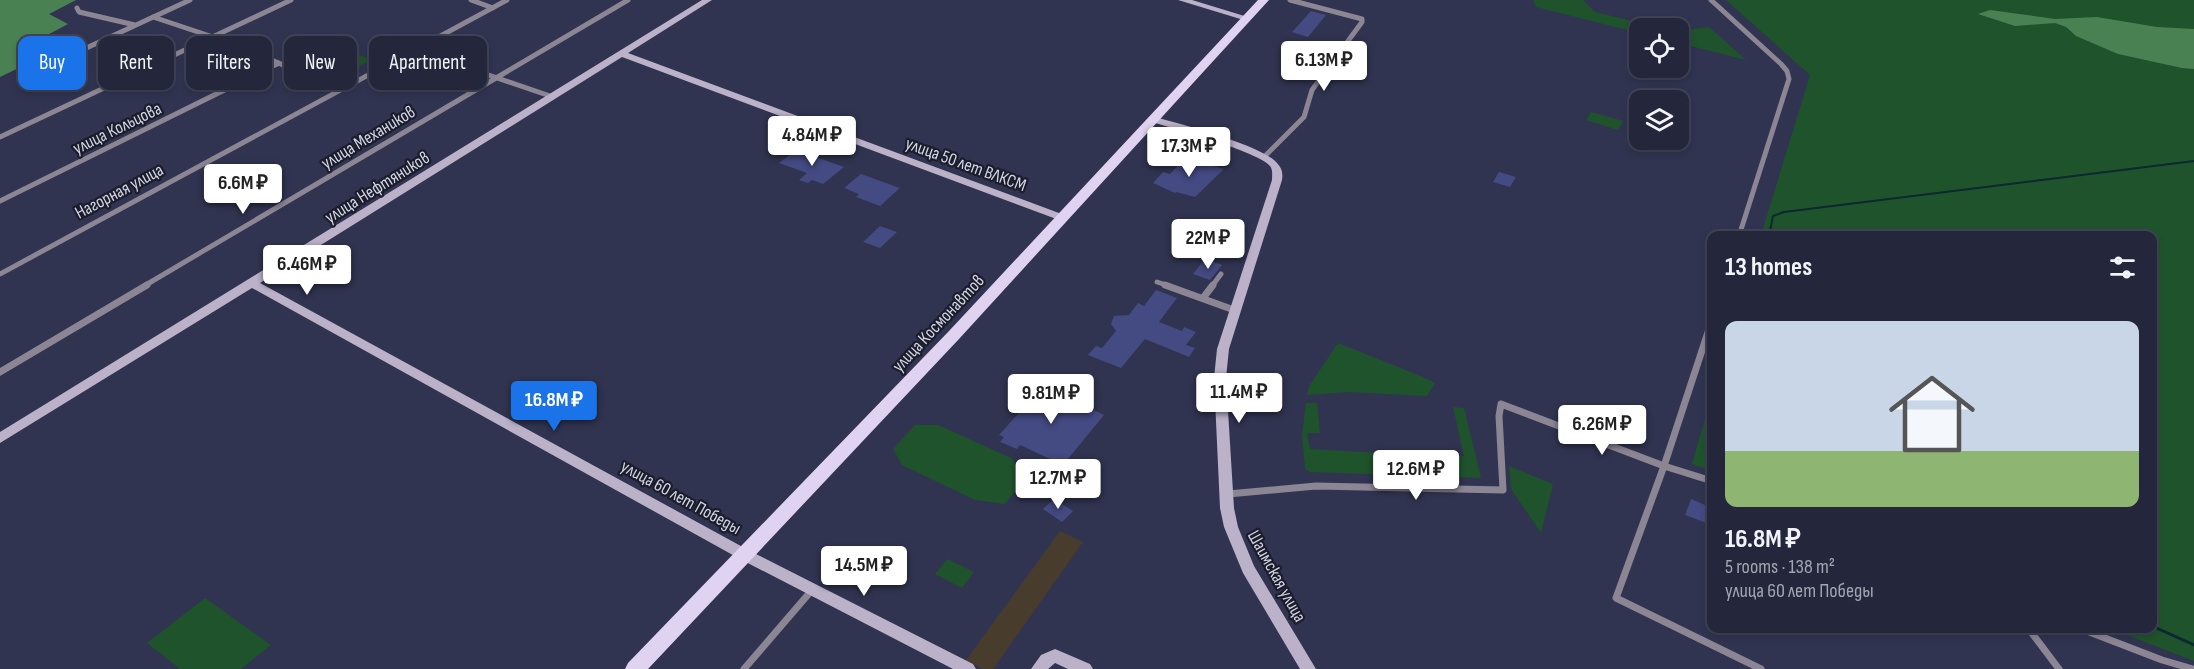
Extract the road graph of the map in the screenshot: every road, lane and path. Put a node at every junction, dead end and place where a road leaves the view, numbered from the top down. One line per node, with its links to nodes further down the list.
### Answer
1 (190, 0): 13 (street)
2 (291, 0): 16 (street)
3 (471, 0): 12 (street)
4 (507, 0): 12 (street, Нагорная улица)
5 (628, 0): 25 (street, улица Механиков)
6 (708, 0): 20 (main road, улица Нефтяников)
7 (1182, 0): 14 (main road)
8 (1264, 0): 14 (main road, улица Космонавтов)
9 (1290, 0): 30 (street)
10 (1711, 0): 33 (street)
11 (77, 8): 15 (street)
12 (493, 8): 17 (street, Нагорная улица)
13 (153, 17): 15 (street); 16 (street)
14 (1247, 18): 28 (main road, улица Космонавтов)
15 (135, 25): 18 (street)
16 (214, 36)
17 (441, 36)
18 (86, 48)
19 (186, 49): 29 (street)
20 (622, 54): 27 (main road, улица Нефтяников); 32 (main road, улица 50 лет ВЛКСМ)
21 (272, 60): 22 (street)
22 (279, 63): 23 (street); 31 (street, улица Кольцова)
23 (284, 65)
24 (487, 74): 25 (street)
25 (498, 78): 27 (street); 41 (street, улица Механиков)
26 (340, 90): 34 (street, Нагорная улица)
27 (553, 98): 37 (main road, улица Нефтяников)
28 (1155, 120): 30 (main road); 32 (main road, улица Космонавтов)
29 (0, 137)
30 (1264, 158): 39 (main road, Шаимская улица)
31 (0, 201)
32 (1063, 218): 46 (main road, улица Космонавтов)
33 (1741, 231)
34 (0, 274)
35 (1221, 274): 38 (street)
36 (1157, 282): 38 (street)
37 (252, 283): 42 (main road, улица Нефтяников); 46 (main road, улица 60 лет Победы)
38 (1203, 298): 39 (street)
39 (1234, 310): 45 (main road, Шаимская улица)
40 (1707, 335): 43 (street)
41 (0, 372)
42 (0, 438)
43 (1664, 466): 44 (street); 45 (street); 56 (street)
44 (1707, 479)
45 (1227, 494): 55 (main road, Шаимская улица)
46 (745, 555): 47 (main road, улица 60 лет Победы); 50 (main road, улица Космонавтов)
47 (812, 589): 51 (street); 52 (main road, улица 60 лет Победы)
48 (2032, 633): 57 (street)
49 (2092, 633): 58 (street)
50 (635, 669)
51 (744, 669)
52 (968, 669)
53 (1039, 669): 54 (main road)
54 (1085, 669)
55 (1308, 669)
56 (1761, 669)
57 (2059, 669)
58 (2193, 669)

